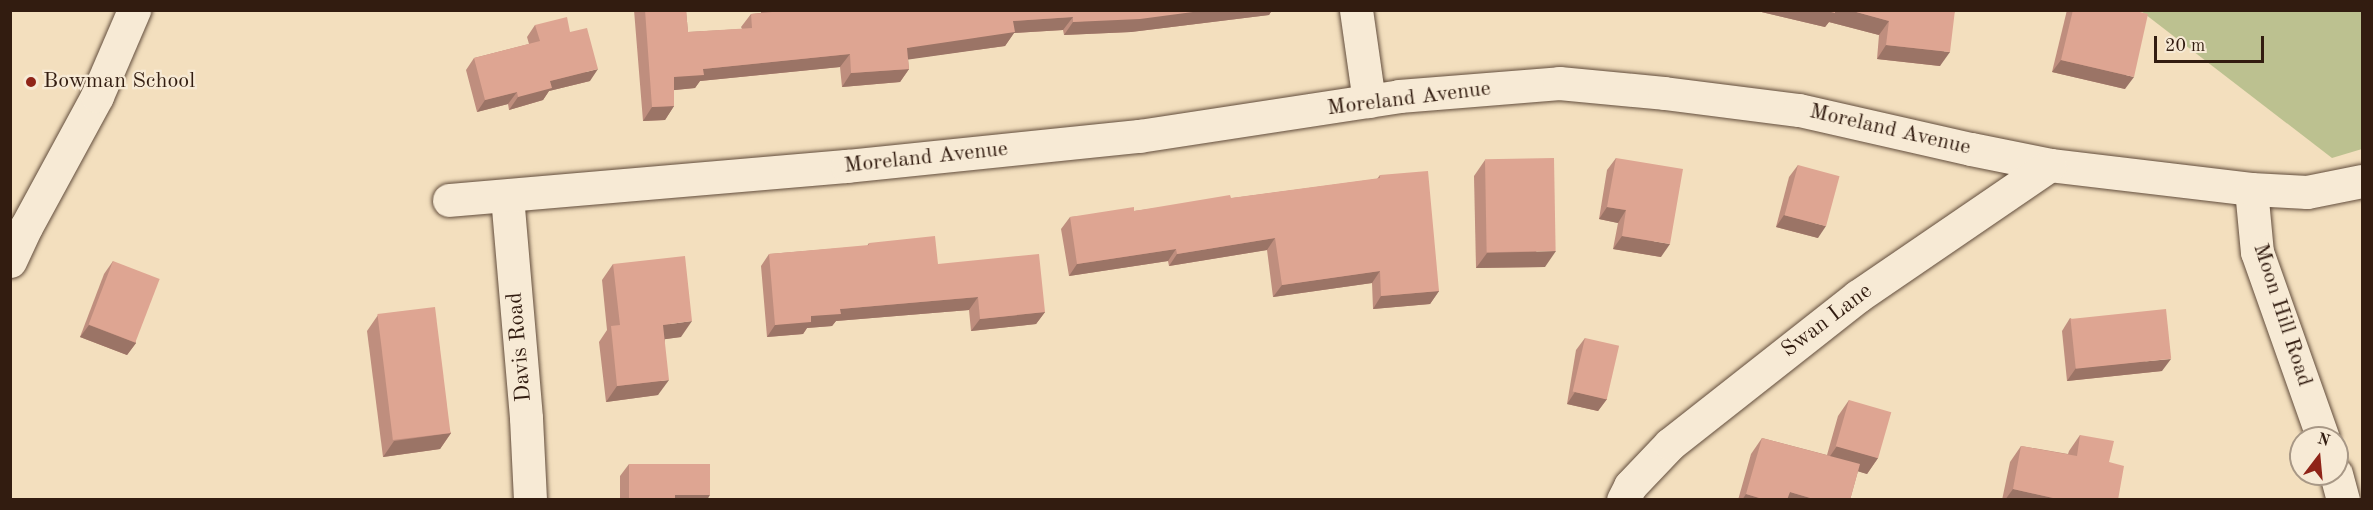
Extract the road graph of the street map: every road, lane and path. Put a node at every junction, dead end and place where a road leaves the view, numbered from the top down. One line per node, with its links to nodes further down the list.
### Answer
1 (134, 10): 9 (street)
2 (1356, 10): 3 (street)
3 (1369, 101): 4 (street, Moreland Avenue); 7 (street, Moreland Avenue)
4 (2050, 165): 6 (street, Moreland Avenue); 12 (street, Swan Lane)
5 (2362, 181): 6 (street, Moreland Avenue)
6 (2252, 189): 10 (street, Moon Hill Road)
7 (507, 196): 8 (street, Moreland Avenue); 11 (street, Davis Road)
8 (450, 200)
9 (10, 261)
10 (2319, 426)
11 (530, 500)
12 (1623, 500)

